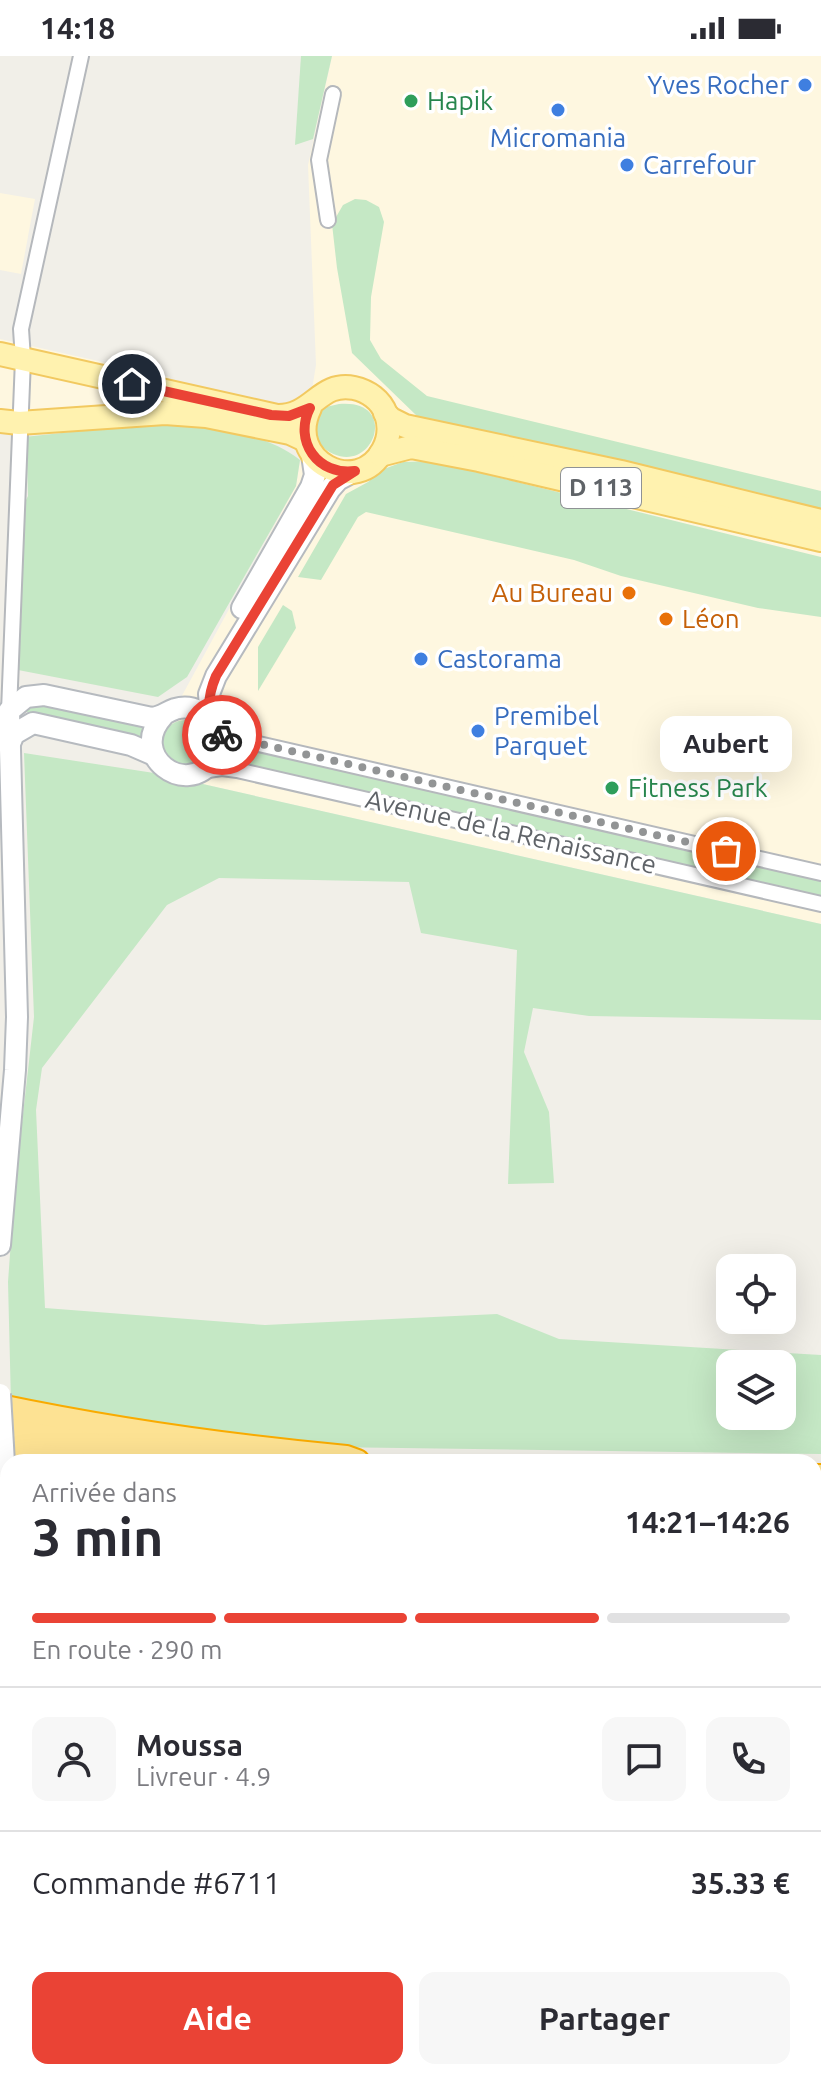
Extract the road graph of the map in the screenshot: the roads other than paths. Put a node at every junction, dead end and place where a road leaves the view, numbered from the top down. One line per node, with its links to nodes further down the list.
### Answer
1 (81, 56): 5 (street)
2 (333, 94): 3 (street)
3 (328, 220)
4 (0, 354): 5 (main road)
5 (23, 359): 6 (main road); 8 (street)
6 (310, 408): 7 (main road); 9 (main road)
7 (385, 413): 10 (main road); 12 (main road, D 113)
8 (10, 422): 9 (main road); 14 (street)
9 (309, 448): 11 (main road); 15 (street)
10 (380, 455): 11 (main road); 13 (main road, D 113)
11 (355, 471): 16 (street)
12 (821, 521)
13 (821, 540)
14 (9, 711): 15 (street); 17 (street)
15 (170, 712): 16 (street); 18 (street)
16 (214, 726): 19 (street); 20 (street, Avenue de la Renaissance)
17 (9, 746): 18 (street); 22 (street)
18 (154, 755): 19 (street)
19 (200, 771): 21 (street, Avenue de la Renaissance)
20 (821, 873)
21 (821, 904)
22 (0, 1245)
23 (0, 1393): 27 (street, bridge)
24 (0, 1407): 30 (highway)
25 (0, 1429): 29 (highway)
26 (0, 1448): 28 (highway)
27 (4, 1454)
28 (32, 1454)
29 (165, 1454)
30 (302, 1454)

